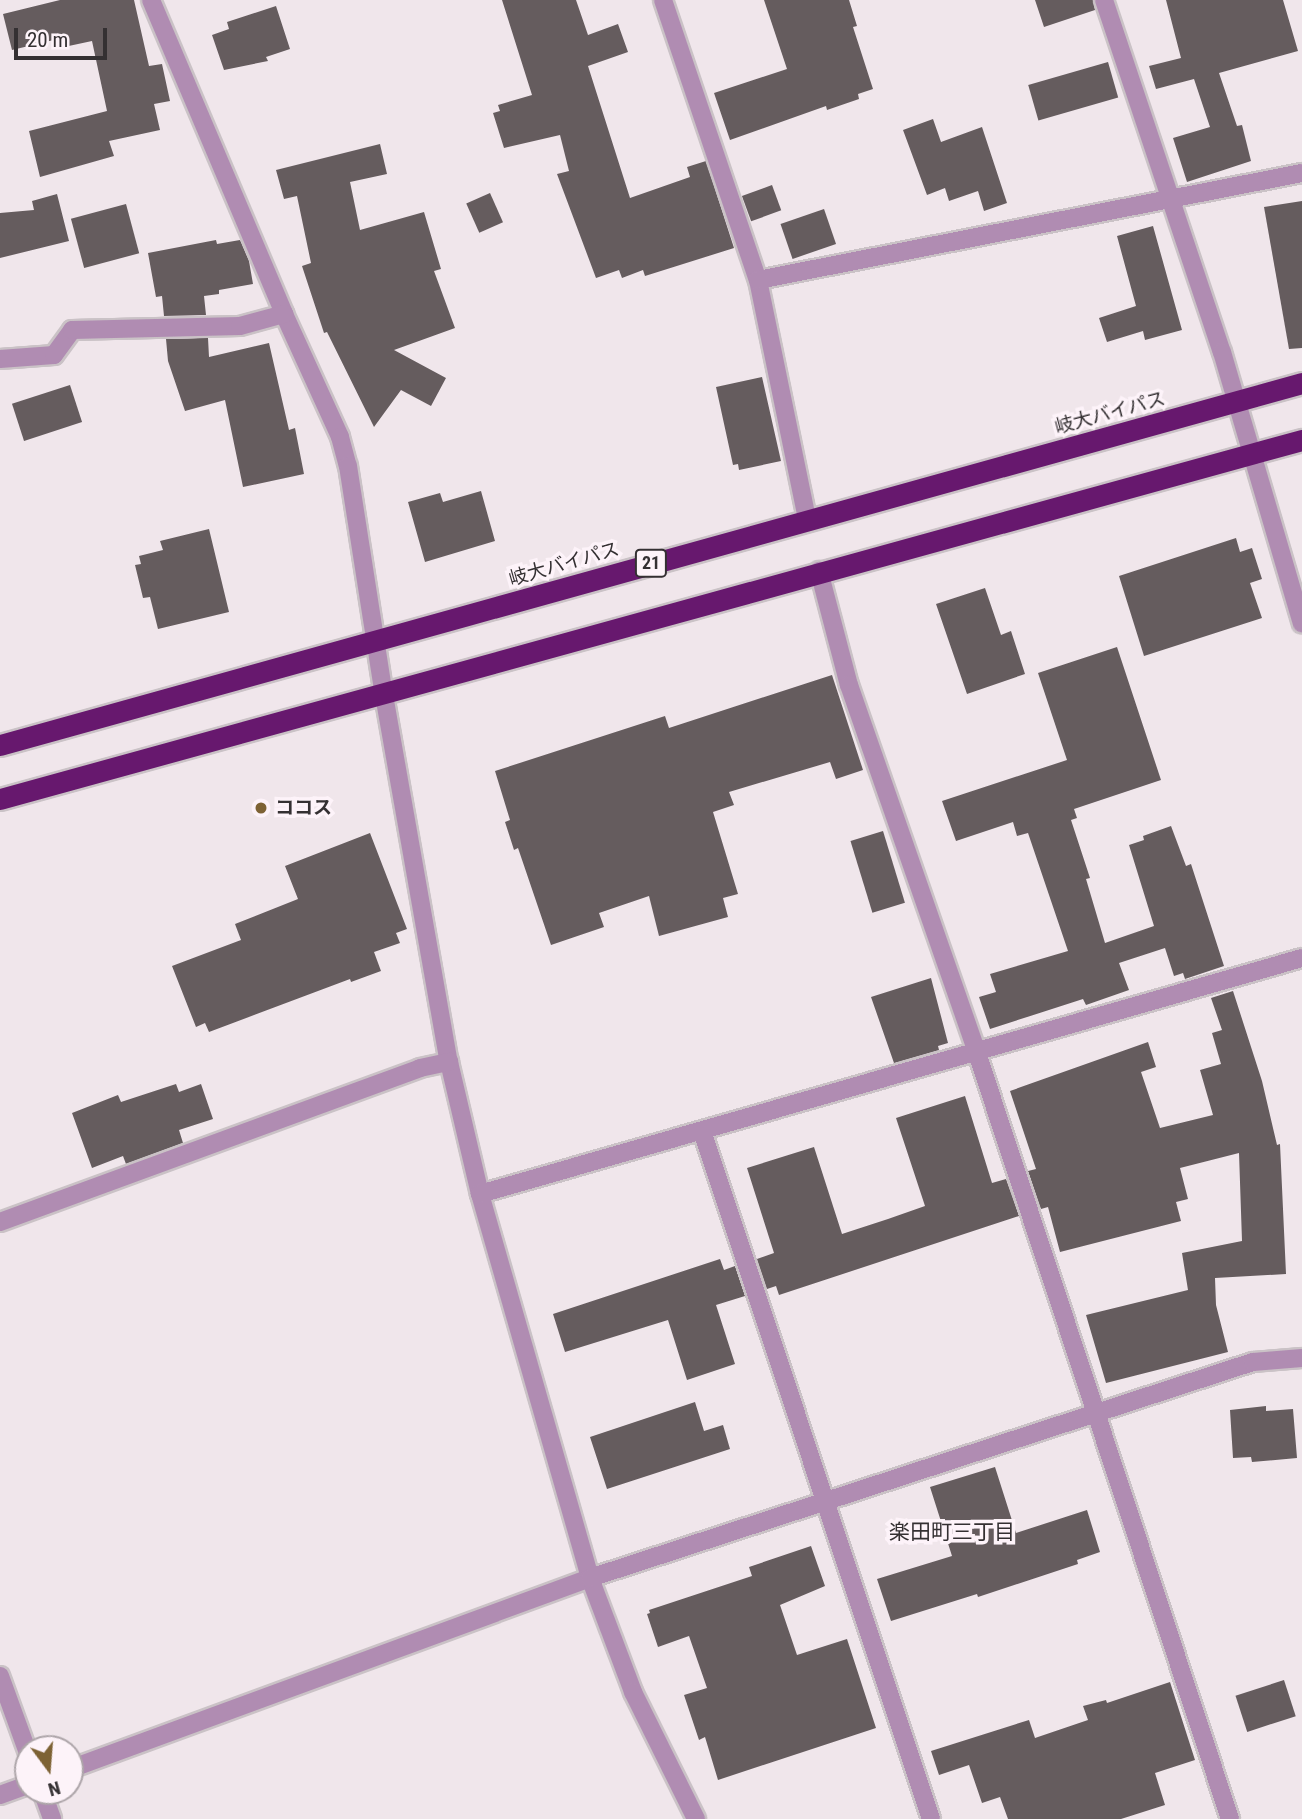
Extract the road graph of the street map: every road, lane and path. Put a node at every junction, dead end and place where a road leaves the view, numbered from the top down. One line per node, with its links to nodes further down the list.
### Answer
1 (151, 0): 7 (street)
2 (663, 0): 6 (street)
3 (1104, 0): 5 (street)
4 (1302, 173): 5 (street)
5 (1169, 200): 6 (street); 10 (street)
6 (758, 280): 13 (street)
7 (284, 314): 8 (street); 16 (street)
8 (0, 359)
9 (1302, 383): 10 (highway, 岐大バイパス / 21)
10 (1237, 401): 12 (street); 13 (highway, 岐大バイパス / 21)
11 (1302, 440): 12 (highway)
12 (1252, 454): 14 (highway); 15 (street)
13 (807, 519): 16 (highway, 岐大バイパス / 21)
14 (819, 571): 17 (highway); 21 (street)
15 (1302, 623)
16 (376, 641): 17 (street); 18 (highway, 岐大バイパス / 21)
17 (384, 695): 19 (highway); 22 (street)
18 (0, 745)
19 (0, 799)
20 (1302, 958): 21 (street)
21 (977, 1053): 23 (street); 27 (street)
22 (449, 1062): 24 (street); 25 (street)
23 (702, 1131): 24 (street); 28 (street)
24 (480, 1194): 29 (street)
25 (0, 1222)
26 (1302, 1358): 27 (street)
27 (1096, 1412): 28 (street); 35 (street)
28 (824, 1500): 29 (street); 34 (street)
29 (590, 1578): 32 (street); 33 (street)
30 (0, 1676): 31 (street)
31 (21, 1735)
32 (84, 1764)
33 (696, 1819)
34 (931, 1819)
35 (1230, 1819)

